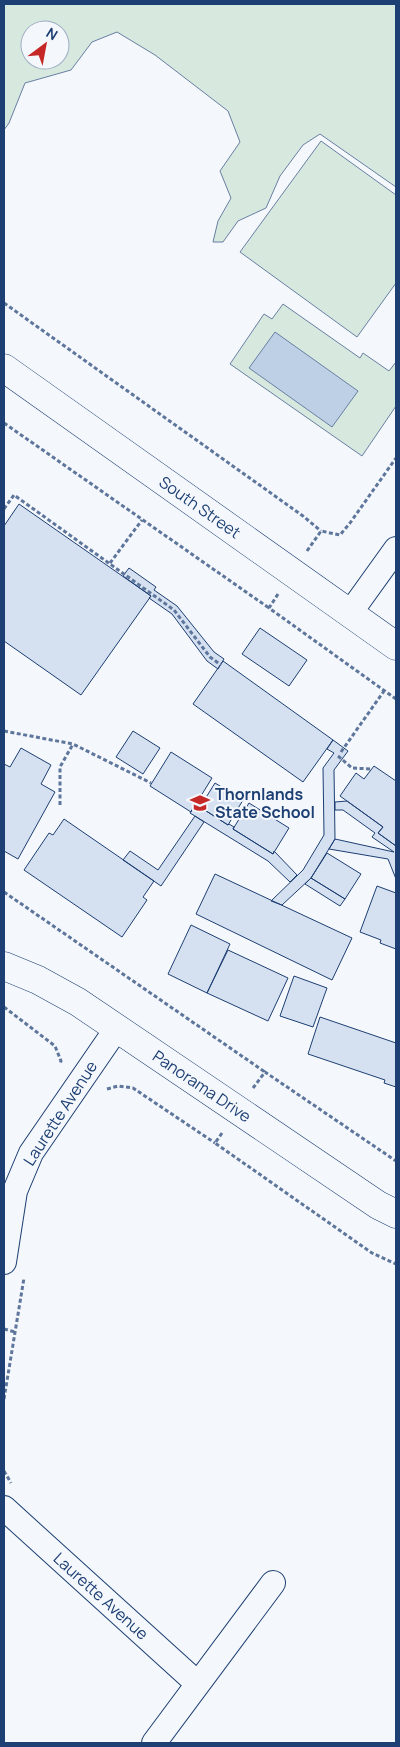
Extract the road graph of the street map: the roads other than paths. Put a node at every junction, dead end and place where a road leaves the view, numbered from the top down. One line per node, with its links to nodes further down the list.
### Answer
1 (4, 368): 3 (street, South Street)
2 (396, 549): 3 (street)
3 (350, 613): 4 (street, South Street)
4 (396, 646)
5 (4, 966): 6 (street, Panorama Drive)
6 (116, 1028): 7 (street, Panorama Drive); 8 (street, Laurette Avenue)
7 (396, 1214)
8 (4, 1262)
9 (4, 1508): 11 (street, Laurette Avenue)
10 (273, 1583): 11 (street)
11 (198, 1684): 12 (street)
12 (154, 1743)

